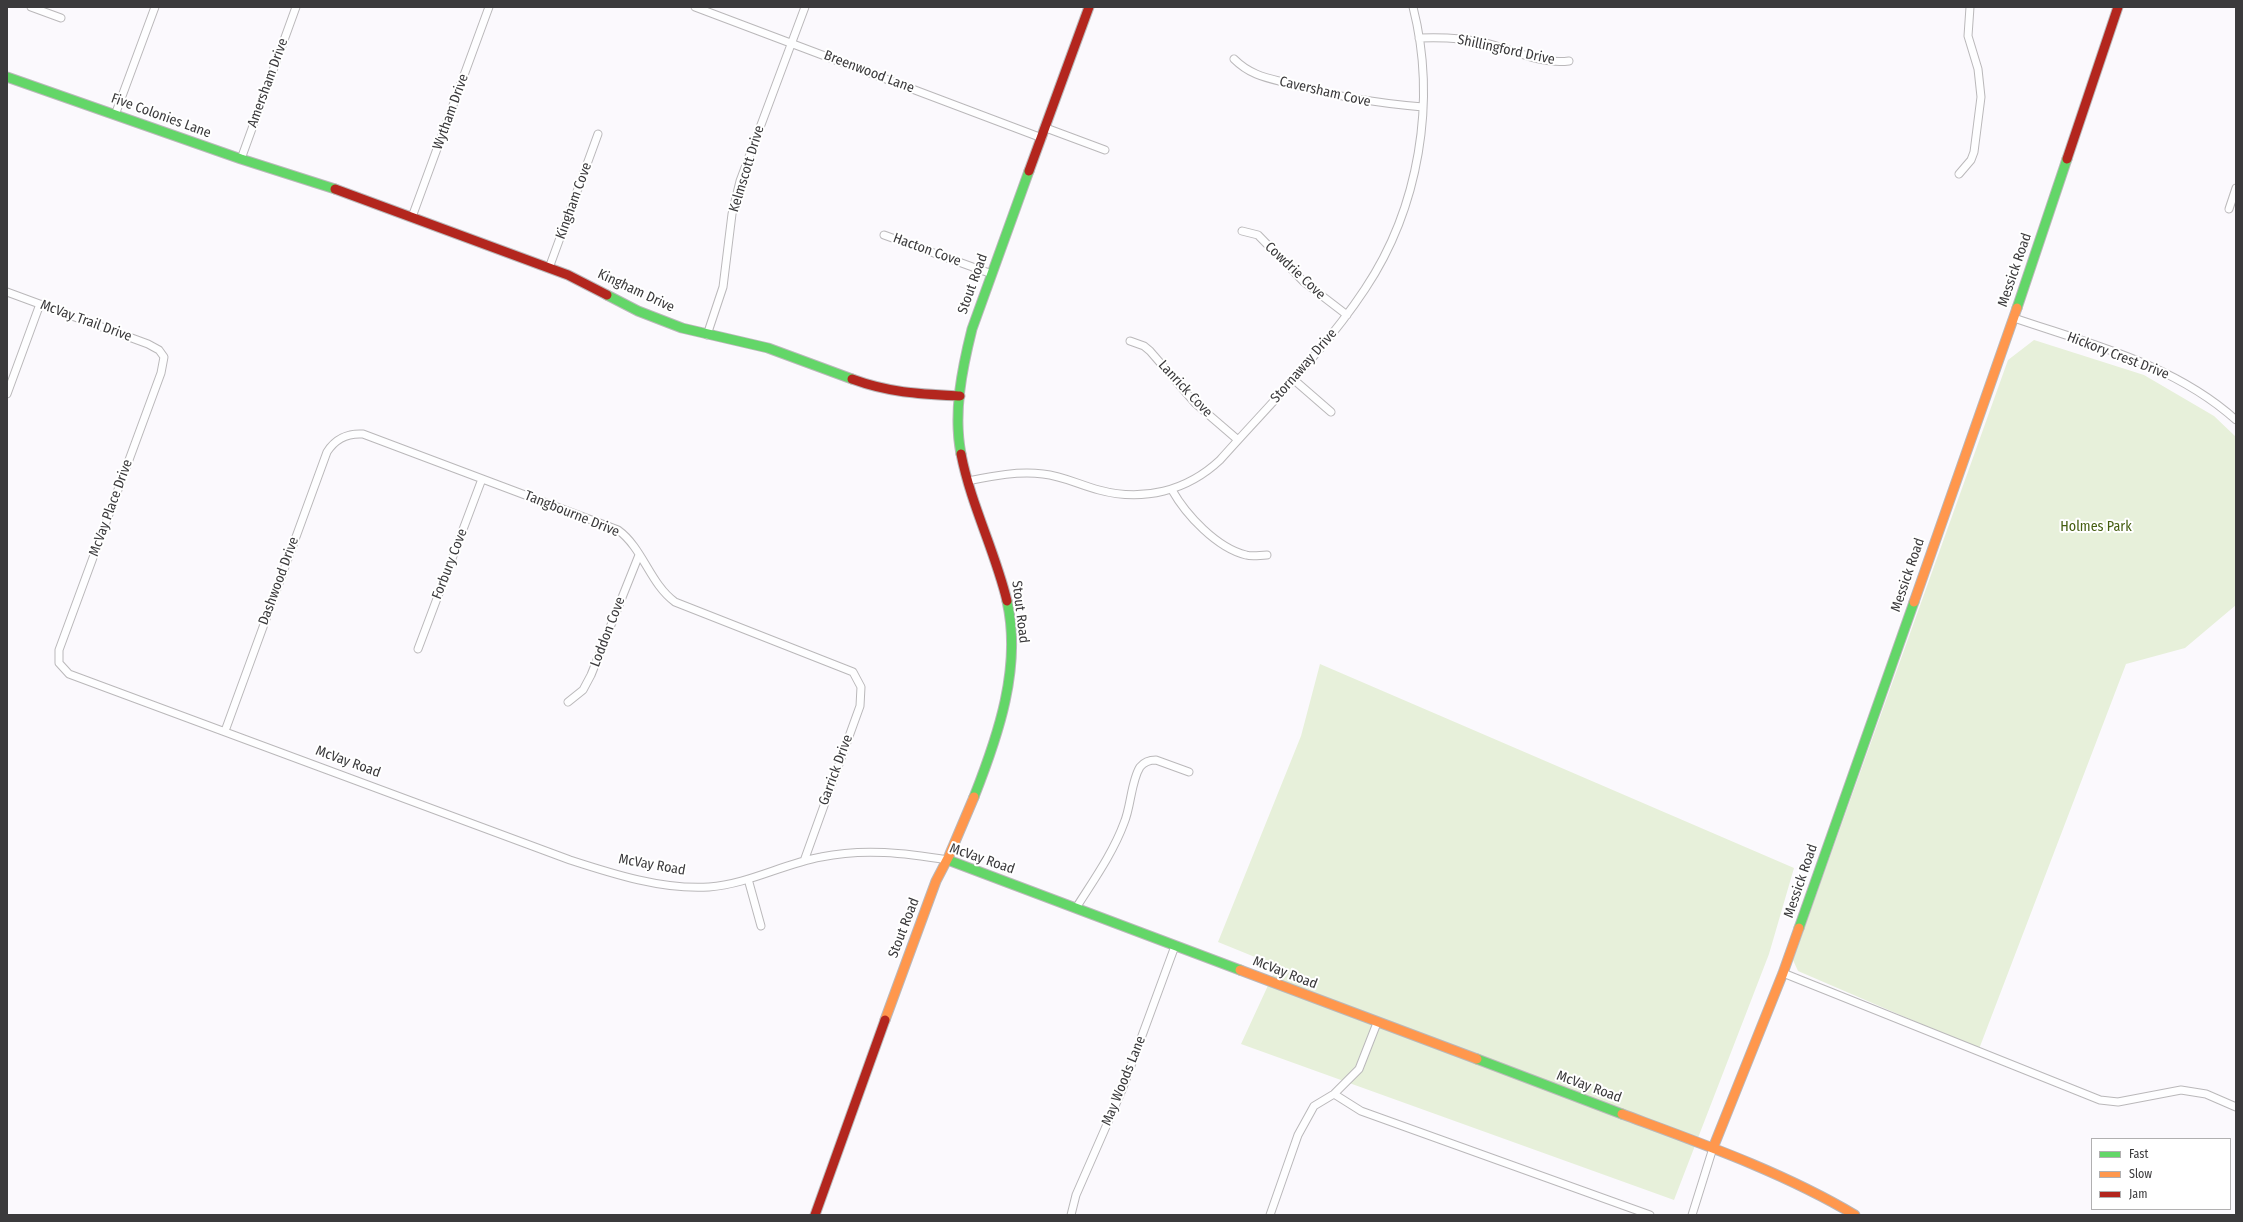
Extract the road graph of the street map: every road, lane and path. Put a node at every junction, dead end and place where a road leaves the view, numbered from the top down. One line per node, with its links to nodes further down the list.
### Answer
1 (31, 7): 11 (street)
2 (154, 7): 18 (street)
3 (296, 7): 23 (street, Amersham Drive)
4 (489, 7): 28 (street, Wytham Drive)
5 (695, 7): 13 (street, Breenwood Lane)
6 (805, 7): 13 (street, Kelmscott Drive)
7 (1089, 7): 19 (street, Stout Road)
8 (1413, 7): 12 (street, Stornaway Drive)
9 (1970, 7): 24 (street)
10 (2116, 8): 36 (street, Messick Road)
11 (61, 18)
12 (1419, 38): 15 (street, Shillingford Drive); 17 (street, Stornaway Drive)
13 (790, 42): 21 (street, Breenwood Lane); 37 (street, Kelmscott Drive)
14 (1234, 59): 17 (street, Caversham Cove)
15 (1569, 60)
16 (7, 77): 18 (street, Five Colonies Lane)
17 (1423, 107): 35 (street, Stornaway Drive)
18 (115, 115): 23 (street, Five Colonies Lane)
19 (1046, 128): 21 (street, Stout Road); 22 (street)
20 (598, 134): 31 (street, Kingham Cove)
21 (1042, 138): 32 (street, Stout Road)
22 (1105, 150)
23 (241, 159): 25 (street, Five Colonies Lane)
24 (1959, 174)
25 (308, 180): 28 (street, Kingham Drive)
26 (2236, 188): 27 (street)
27 (2229, 209)
28 (412, 217): 31 (street, Kingham Drive)
29 (1242, 230): 35 (street, Cowdrie Cove)
30 (884, 235): 32 (street, Hacton Cove)
31 (549, 268): 37 (street, Kingham Drive)
32 (992, 274): 42 (street, Stout Road)
33 (7, 292): 34 (street, McVay Trail Drive)
34 (40, 304): 39 (street, McVay Trail Drive); 41 (street)
35 (1347, 315): 40 (street, Stornaway Drive)
36 (2014, 318): 44 (street, Hickory Crest Drive); 64 (street, Messick Road)
37 (707, 335): 42 (street, Kingham Drive)
38 (1130, 341): 46 (street, Lanrick Cove)
39 (163, 354): 53 (street, McVay Place Drive)
40 (1293, 379): 43 (street); 46 (street, Stornaway Drive)
41 (7, 394)
42 (960, 396): 48 (street, Stout Road)
43 (1331, 412)
44 (2236, 420)
45 (342, 437): 47 (street, Tangbourne Drive); 56 (street, Dashwood Drive)
46 (1238, 440): 49 (street, Stornaway Drive)
47 (482, 479): 50 (street, Tangbourne Drive); 52 (street, Forbury Cove)
48 (968, 481): 49 (street, Stornaway Drive); 58 (street, Stout Road)
49 (1172, 490): 51 (street)
50 (639, 555): 54 (street, Tangbourne Drive); 55 (street, Loddon Cove)
51 (1268, 555)
52 (418, 650)
53 (59, 663): 56 (street, McVay Road)
54 (858, 679): 59 (street, Garrick Drive)
55 (568, 702)
56 (225, 731): 60 (street, McVay Road)
57 (1189, 772): 61 (street)
58 (948, 860): 59 (street, McVay Road); 61 (street, McVay Road); 69 (street, Stout Road)
59 (804, 861): 60 (street, McVay Road)
60 (748, 879): 62 (street)
61 (1076, 908): 63 (street, McVay Road)
62 (761, 926)
63 (1175, 946): 65 (street, McVay Road); 70 (street, May Woods Lane)
64 (1783, 973): 67 (street); 68 (street, Messick Road)
65 (1377, 1023): 66 (street); 68 (street, McVay Road)
66 (1334, 1094): 71 (street); 72 (street)
67 (2236, 1107)
68 (1713, 1148): 73 (street); 74 (street, McVay Road)
69 (815, 1215)
70 (1071, 1215)
71 (1270, 1215)
72 (1650, 1215)
73 (1692, 1215)
74 (1855, 1215)

